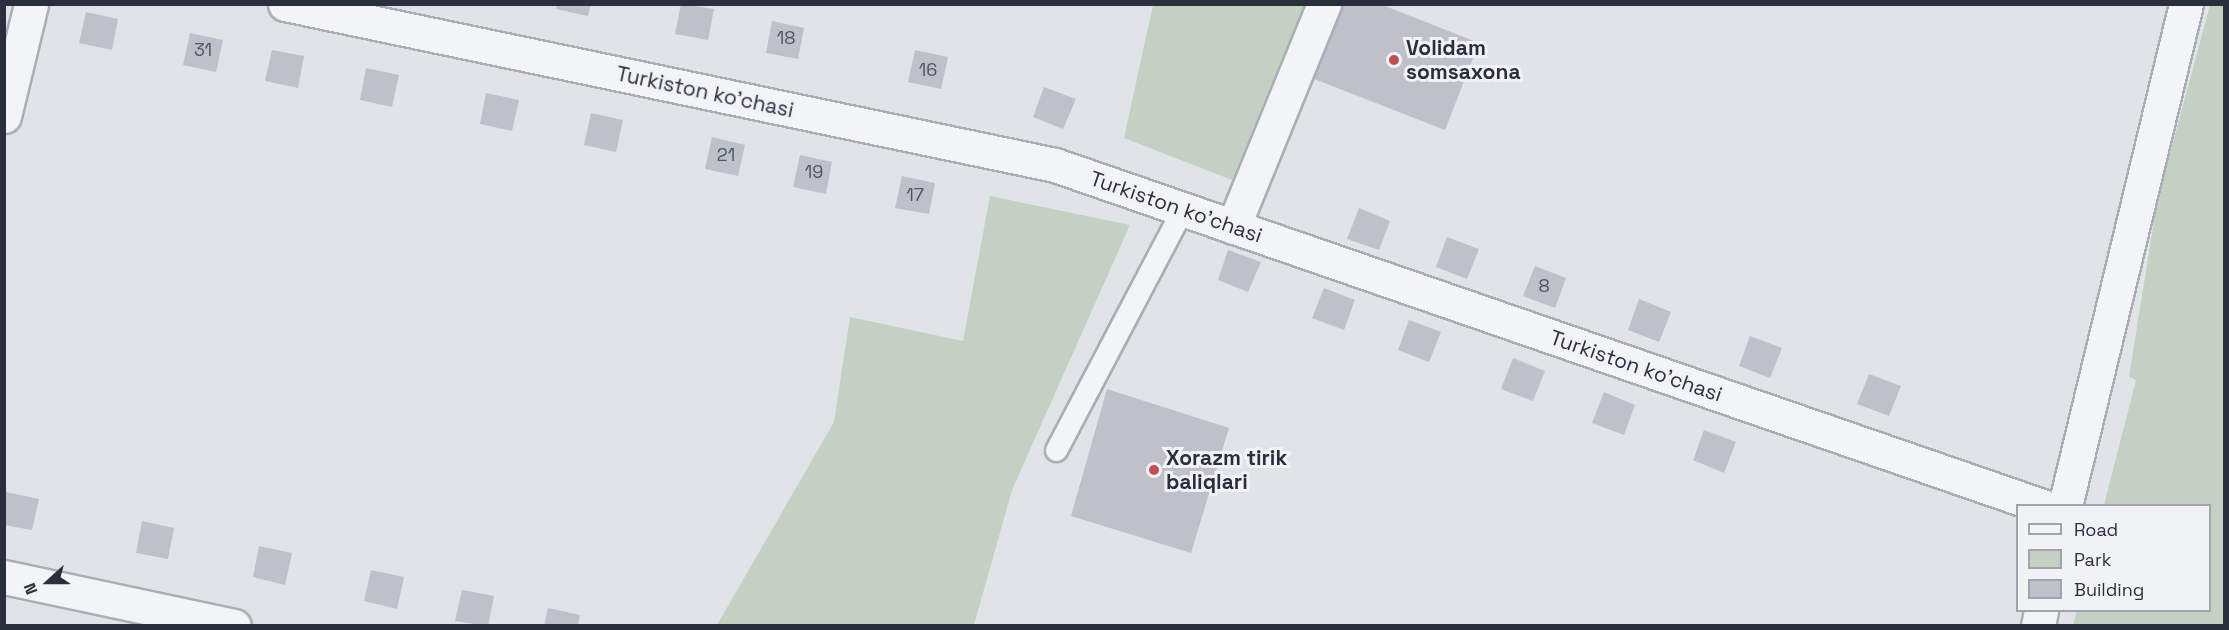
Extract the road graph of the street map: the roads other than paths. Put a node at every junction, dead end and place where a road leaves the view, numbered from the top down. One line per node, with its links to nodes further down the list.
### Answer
1 (31, 4): 5 (street)
2 (285, 4): 6 (street, Turkiston ko'chasi)
3 (1323, 4): 7 (street)
4 (2186, 4): 10 (street)
5 (4, 116)
6 (1182, 210): 7 (street, Turkiston ko'chasi); 8 (lane)
7 (1233, 227): 9 (street, Turkiston ko'chasi)
8 (1056, 450)
9 (2036, 504)
10 (2065, 504)
11 (4, 576): 12 (street)
12 (234, 626)

